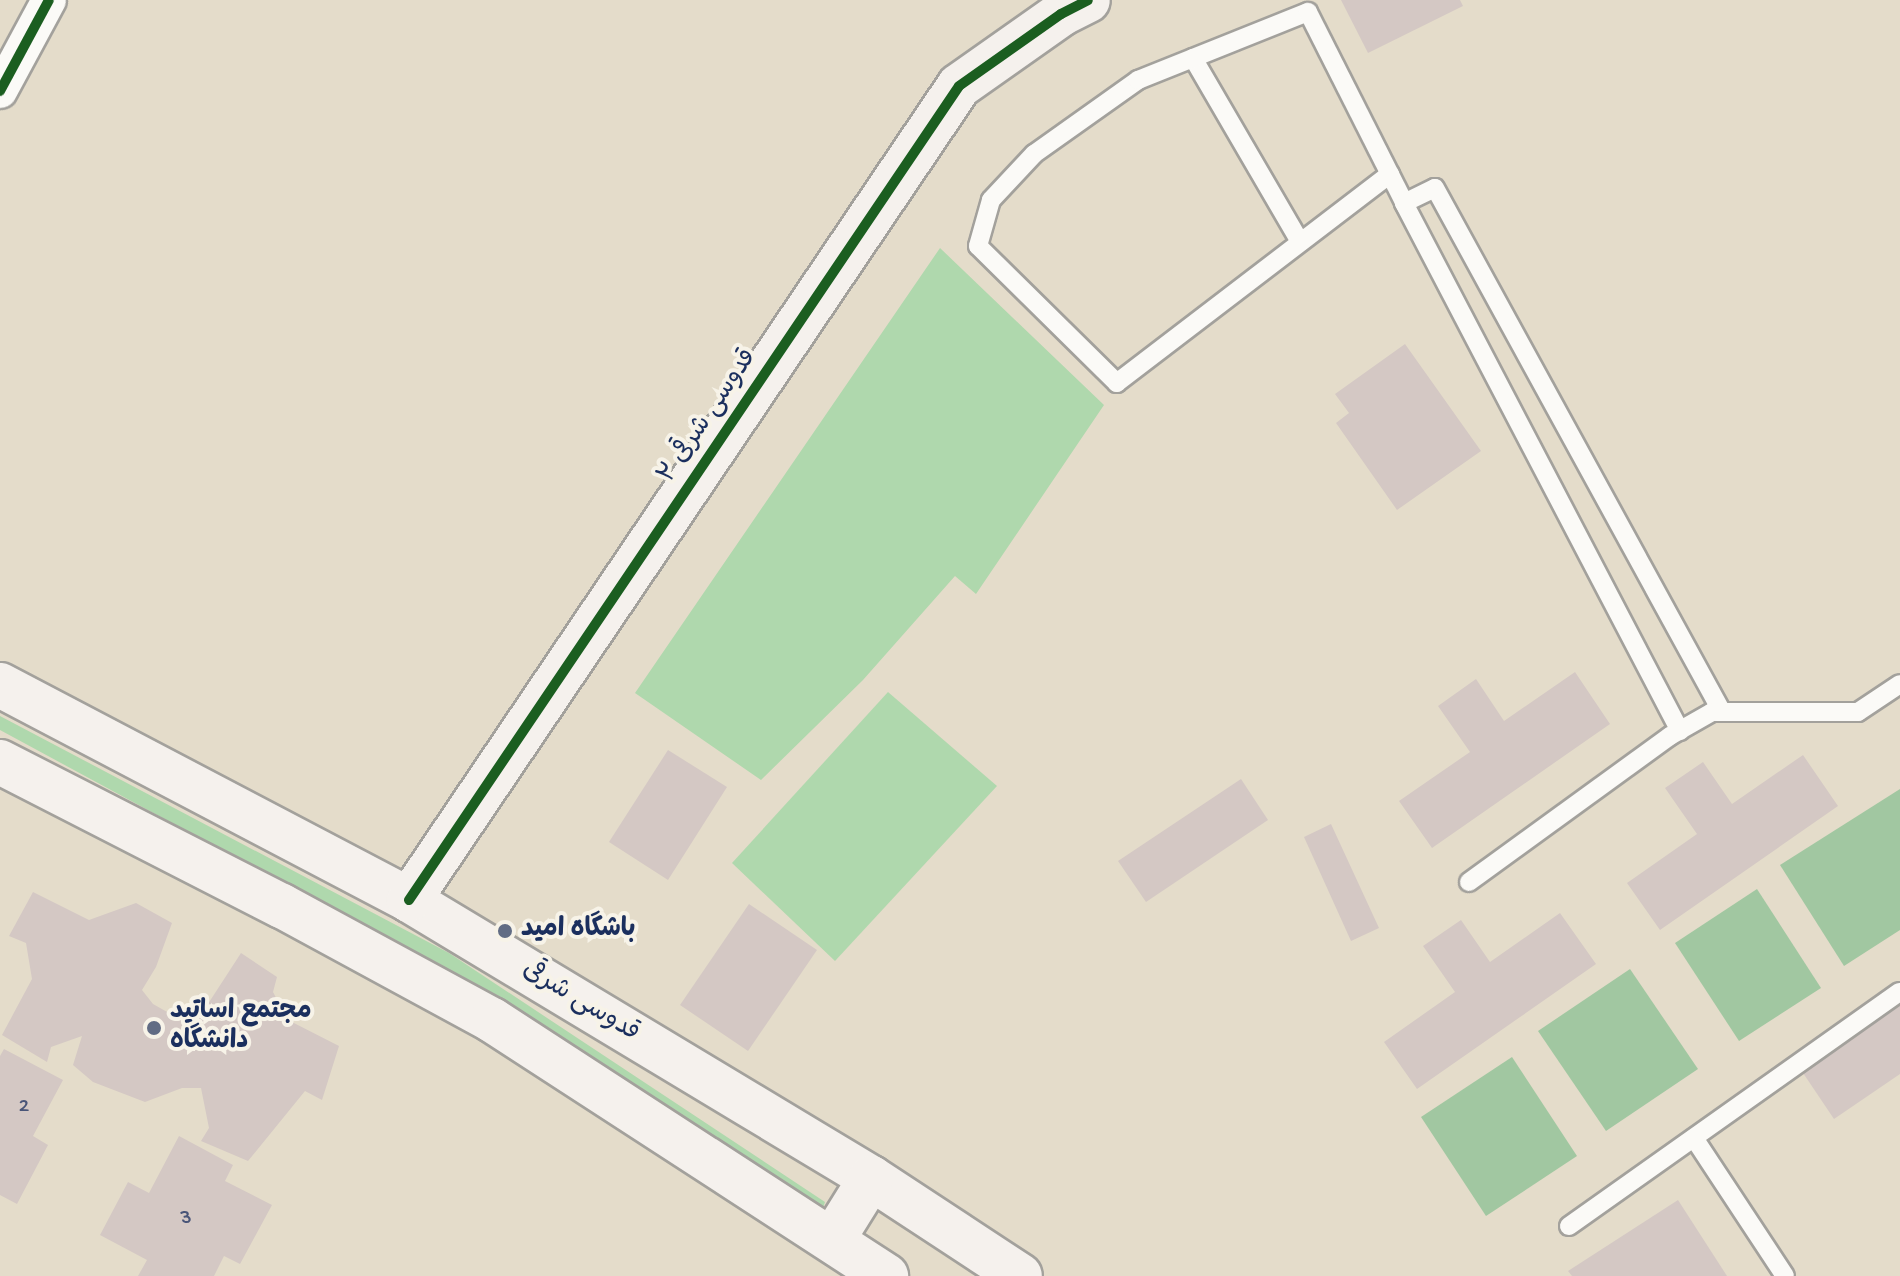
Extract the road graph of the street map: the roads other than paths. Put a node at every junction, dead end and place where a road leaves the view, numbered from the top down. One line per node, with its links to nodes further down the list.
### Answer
1 (49, 0): 3 (street)
2 (1068, 5): 15 (main road, قدوسی شرقی ۲)
3 (14, 34): 5 (street)
4 (1193, 58): 6 (lane); 8 (lane); 8 (lane)
5 (0, 91)
6 (1390, 174): 7 (lane); 8 (lane)
7 (1406, 206): 11 (lane); 12 (lane)
8 (1300, 242)
9 (1900, 684): 11 (lane)
10 (0, 685): 15 (main road, قدوسی شرقی)
11 (1722, 712): 12 (lane)
12 (1680, 731): 14 (lane)
13 (0, 762): 20 (main road)
14 (1469, 882)
15 (409, 900): 18 (main road, قدوسی شرقی)
16 (1900, 992): 17 (lane)
17 (1694, 1138): 19 (lane); 23 (lane)
18 (871, 1178): 20 (main road); 22 (main road, قدوسی شرقی)
19 (1569, 1226)
20 (833, 1239): 21 (main road)
21 (886, 1276)
22 (1020, 1276)
23 (1785, 1276)

